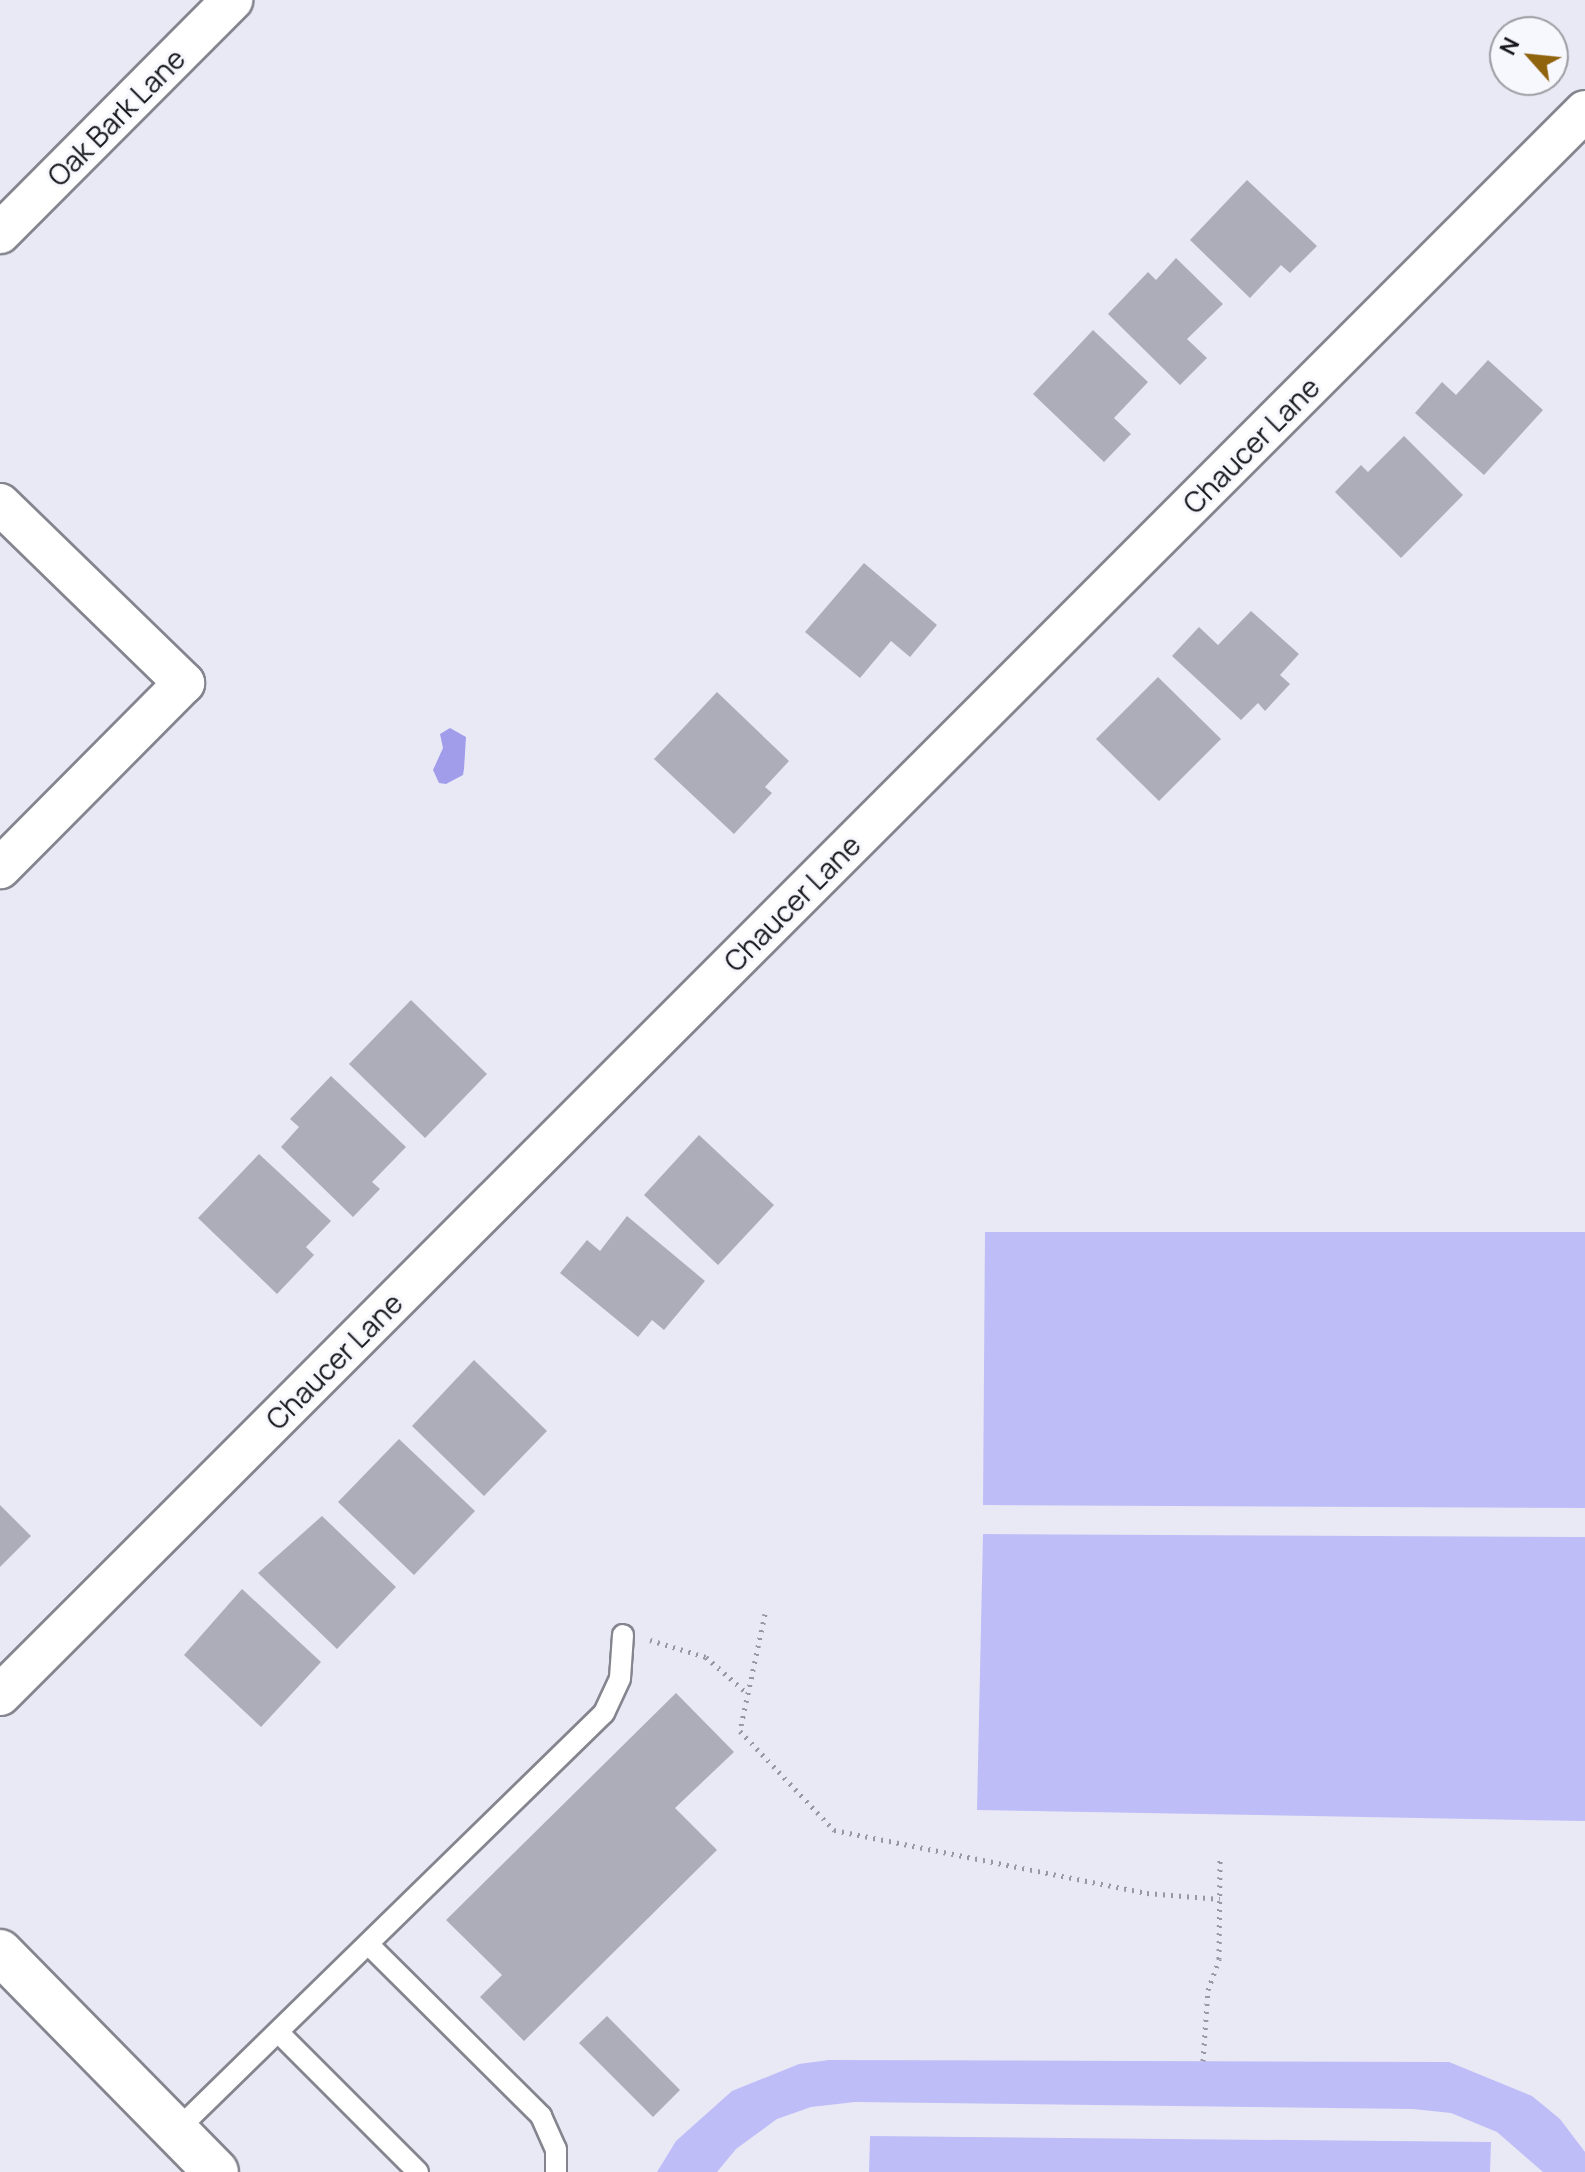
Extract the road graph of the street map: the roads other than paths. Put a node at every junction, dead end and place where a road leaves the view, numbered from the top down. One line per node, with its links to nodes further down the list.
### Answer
1 (222, 3): 3 (street, Oak Bark Lane)
2 (1585, 111): 7 (street, Chaucer Lane)
3 (0, 233)
4 (0, 504): 5 (street)
5 (0, 868)
6 (623, 1635): 8 (lane)
7 (0, 1695)
8 (369, 1945): 10 (lane); 14 (lane)
9 (0, 1952): 11 (street)
10 (278, 2032): 11 (lane); 13 (lane)
11 (176, 2131): 12 (street)
12 (216, 2172)
13 (418, 2172)
14 (556, 2172)

